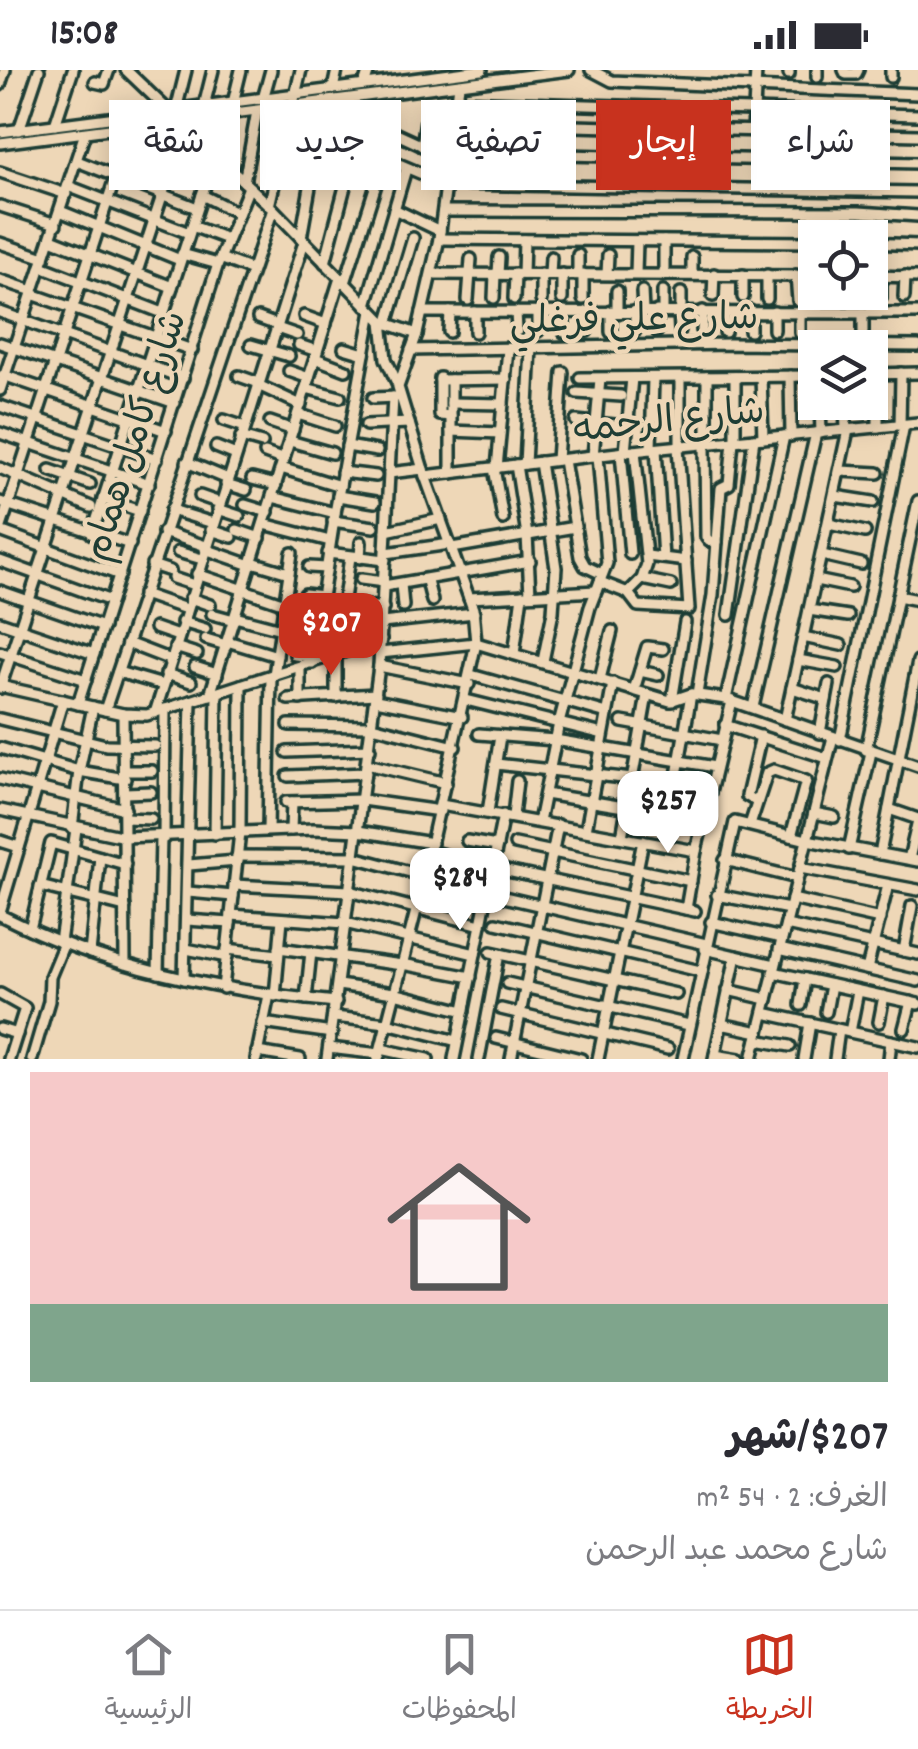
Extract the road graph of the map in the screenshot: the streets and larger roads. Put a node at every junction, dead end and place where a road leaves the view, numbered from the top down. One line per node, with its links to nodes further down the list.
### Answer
1 (5, 70): 24 (street)
2 (40, 70): 54 (street)
3 (73, 70): 48 (street)
4 (108, 70): 22 (street)
5 (126, 70): 23 (street)
6 (144, 70): 23 (street)
7 (186, 70): 33 (street)
8 (214, 70): 34 (street)
9 (241, 70): 35 (street)
10 (271, 70): 31 (street)
11 (302, 70): 29 (street)
12 (338, 70): 28 (street)
13 (369, 70): 26 (street)
14 (482, 70): 20 (street)
15 (569, 70): 25 (street)
16 (590, 70): 27 (street)
17 (756, 70): 27 (street)
18 (844, 70): 19 (street)
19 (858, 70)
20 (474, 71): 21 (street)
21 (401, 75): 26 (street)
22 (95, 82)
23 (140, 83): 32 (street)
24 (0, 85)
25 (459, 85): 37 (street); 38 (street)
26 (364, 86): 28 (street)
27 (756, 86): 30 (street); 39 (street)
28 (333, 90): 29 (street)
29 (296, 94): 31 (street); 36 (street)
30 (918, 94)
31 (264, 98): 40 (street)
32 (161, 100)
33 (176, 100)
34 (206, 100)
35 (234, 100)
36 (294, 100)
37 (344, 100)
38 (457, 100)
39 (755, 100)
40 (240, 101)
41 (576, 104): 42 (street)
42 (751, 110)
43 (258, 112): 44 (street); 67 (street, شارع كامل همام)
44 (240, 115)
45 (890, 115): 46 (street)
46 (918, 116)
47 (109, 118): 48 (street)
48 (55, 125): 54 (street)
49 (576, 126): 51 (street)
50 (109, 130): 53 (street)
51 (751, 131)
52 (0, 132): 54 (street)
53 (86, 133): 54 (street); 59 (street)
54 (15, 134): 57 (street)
55 (890, 134): 56 (street)
56 (918, 135)
57 (0, 144)
58 (576, 155): 60 (street)
59 (77, 160): 64 (street); 69 (street)
60 (918, 163)
61 (401, 167): 62 (street)
62 (406, 169): 65 (street); 86 (street)
63 (0, 172): 69 (street)
64 (109, 173)
65 (421, 175)
66 (240, 177): 67 (street)
67 (247, 184): 85 (street); 89 (street, شارع كامل همام)
68 (576, 186): 79 (street)
69 (67, 190): 82 (street); 87 (street)
70 (112, 190): 82 (street)
71 (152, 190): 80 (street)
72 (163, 190): 80 (street)
73 (203, 190): 81 (street)
74 (275, 190): 85 (street)
75 (311, 190): 99 (street)
76 (345, 190): 118 (street)
77 (373, 190): 140 (street)
78 (445, 190): 88 (street)
79 (918, 192)
80 (162, 194): 84 (street); 91 (street)
81 (202, 195): 84 (street); 89 (street)
82 (108, 201): 91 (street); 93 (street)
83 (0, 206): 92 (street)
84 (197, 208): 94 (street)
85 (271, 208): 99 (street); 119 (street)
86 (394, 209): 95 (street); 160 (street)
87 (60, 211): 92 (street); 93 (street)
88 (443, 211): 90 (street); 95 (street)
89 (238, 213): 98 (street, شارع كامل همام)
90 (918, 216)
91 (154, 219): 94 (street); 107 (street)
92 (56, 224): 97 (street)
93 (99, 227): 107 (street); 108 (street)
94 (190, 230): 98 (street); 112 (street)
95 (440, 235): 100 (street); 121 (street)
96 (413, 238): 185 (street)
97 (50, 239): 108 (street); 117 (street)
98 (227, 239): 116 (street, شارع كامل همام)
99 (303, 240): 118 (street); 163 (street)
100 (524, 240): 101 (street); 124 (street)
101 (636, 240): 102 (street); 129 (street)
102 (664, 241): 103 (street); 130 (street)
103 (798, 242)
104 (0, 243): 117 (street)
105 (888, 244): 106 (street)
106 (918, 244)
107 (145, 246): 112 (street); 120 (street)
108 (90, 254): 120 (street); 141 (street)
109 (578, 255): 127 (street)
110 (608, 255): 128 (street)
111 (551, 256): 125 (street)
112 (182, 257): 116 (street); 142 (street)
113 (498, 257): 123 (street)
114 (692, 257): 131 (street)
115 (471, 259): 122 (street)
116 (219, 261): 119 (street); 214 (street, شارع كامل همام)
117 (43, 262): 141 (street); 146 (street)
118 (326, 263): 140 (street)
119 (252, 270): 308 (street)
120 (136, 272): 142 (street); 156 (street)
121 (432, 274): 122 (street); 173 (street)
122 (470, 274): 123 (street); 157 (street)
123 (497, 274): 124 (street); 150 (street)
124 (519, 274): 125 (street); 154 (street)
125 (546, 274): 126 (street); 158 (street)
126 (562, 274): 127 (street); 151 (street)
127 (580, 274): 128 (street); 152 (street)
128 (607, 274): 129 (street)
129 (636, 274): 130 (street)
130 (664, 274): 131 (street)
131 (692, 274): 132 (street)
132 (714, 274): 133 (street); 148 (street)
133 (744, 275): 134 (street); 149 (street)
134 (767, 275): 135 (street); 155 (street)
135 (796, 276): 159 (street)
136 (888, 276): 137 (street)
137 (905, 276): 138 (street); 153 (street)
138 (918, 276)
139 (0, 280): 146 (street)
140 (342, 281): 160 (street); 186 (street)
141 (81, 282): 156 (street); 161 (street)
142 (172, 287): 180 (street)
143 (617, 291): 165 (street)
144 (642, 291): 166 (street)
145 (663, 291): 167 (street)
146 (33, 292): 161 (street); 184 (street)
147 (682, 292): 168 (street)
148 (713, 296)
149 (743, 296)
150 (494, 298)
151 (562, 298)
152 (583, 298)
153 (904, 298)
154 (514, 299)
155 (767, 299)
156 (127, 300): 180 (street); 187 (street)
157 (468, 300)
158 (542, 300)
159 (798, 306): 179 (street)
160 (369, 308): 185 (street); 219 (street)
161 (72, 309): 187 (street); 205 (street)
162 (835, 310): 181 (street)
163 (282, 311): 186 (street); 188 (street)
164 (587, 311): 165 (street); 178 (street); 201 (street)
165 (614, 311): 166 (street); 202 (street)
166 (638, 311): 167 (street); 195 (street)
167 (660, 311): 168 (street); 196 (street)
168 (680, 311): 169 (street); 189 (street)
169 (703, 311): 170 (street); 197 (street)
170 (725, 311): 171 (street); 203 (street)
171 (750, 311): 179 (street); 190 (street)
172 (0, 312): 184 (street)
173 (422, 312): 174 (street); 204 (street)
174 (450, 312): 175 (street); 198 (street)
175 (475, 312): 176 (street); 199 (street)
176 (516, 312): 177 (street); 193 (street)
177 (538, 312): 178 (street); 194 (street)
178 (564, 312): 200 (street)
179 (774, 312): 191 (street)
180 (163, 313): 206 (street)
181 (863, 313): 182 (street); 192 (street)
182 (918, 313)
183 (258, 318): 188 (street)
184 (23, 320): 205 (street); 210 (street)
185 (384, 323): 204 (street); 247 (street)
186 (326, 324): 218 (street)
187 (118, 326): 206 (street); 217 (street)
188 (277, 327): 215 (street); 218 (street)
189 (680, 330)
190 (750, 330)
191 (774, 330)
192 (864, 330)
193 (517, 331)
194 (538, 331)
195 (635, 331)
196 (658, 331)
197 (702, 331)
198 (449, 332)
199 (476, 332)
200 (564, 332)
201 (587, 332)
202 (611, 332)
203 (725, 332)
204 (417, 334): 216 (street)
205 (64, 335): 217 (street); 221 (street)
206 (155, 340): 214 (street); 222 (street)
207 (0, 343): 210 (street)
208 (250, 345): 215 (street)
209 (918, 346): 212 (street, شارع علي فرغلي)
210 (14, 348): 221 (street); 229 (street)
211 (344, 348): 219 (street)
212 (531, 348): 213 (street, شارع علي فرغلي); 311 (street)
213 (508, 349): 216 (street, شارع علي فرغلي); 243 (street)
214 (192, 350): 237 (street, شارع كامل همام)
215 (269, 350): 220 (street); 246 (street)
216 (411, 350): 247 (street)
217 (109, 352): 222 (street); 236 (street)
218 (316, 354): 223 (street); 245 (street)
219 (364, 354): 296 (street)
220 (289, 356)
221 (55, 363): 236 (street); 249 (street)
222 (146, 365): 237 (street); 250 (street)
223 (346, 370)
224 (290, 371): 245 (street)
225 (563, 372): 307 (street)
226 (918, 373): 228 (street)
227 (888, 374): 228 (street)
228 (901, 374): 278 (street)
229 (2, 375): 248 (street); 249 (street)
230 (239, 376): 246 (street)
231 (735, 376): 232 (street); 235 (street); 292 (street)
232 (761, 376): 233 (street); 291 (street)
233 (790, 376): 234 (street); 290 (street)
234 (798, 376)
235 (707, 377): 242 (street); 294 (street)
236 (100, 378): 250 (street); 261 (street)
237 (183, 378): 258 (street, شارع كامل همام)
238 (444, 378): 243 (street); 257 (street); 264 (street)
239 (580, 378): 244 (street)
240 (632, 378): 241 (street); 244 (street); 301 (street)
241 (653, 378): 242 (street); 299 (street)
242 (680, 378): 297 (street)
243 (506, 379): 259 (street)
244 (600, 379): 252 (street)
245 (308, 383): 254 (street); 262 (street)
246 (258, 384): 262 (street); 263 (street)
247 (398, 385): 255 (street)
248 (0, 390)
249 (46, 390): 261 (street); 265 (street)
250 (138, 391): 258 (street); 266 (street)
251 (576, 393): 252 (street)
252 (598, 394): 253 (street); 272 (street)
253 (620, 396)
254 (340, 397)
255 (397, 397): 256 (street); 274 (street); 275 (street)
256 (374, 398)
257 (451, 403): 259 (street); 264 (street)
258 (175, 404): 282 (street, شارع كامل همام)
259 (503, 404): 287 (street)
260 (0, 406): 265 (street)
261 (91, 406): 266 (street); 286 (street)
262 (299, 410): 279 (street); 289 (street)
263 (250, 411): 283 (street); 289 (street)
264 (451, 416): 284 (street)
265 (37, 418): 286 (street); 293 (street)
266 (129, 419): 282 (street); 295 (street)
267 (224, 420): 283 (street)
268 (819, 420): 288 (street)
269 (847, 420): 281 (street)
270 (877, 420): 280 (street)
271 (576, 421): 272 (street)
272 (596, 423): 277 (street); 304 (street)
273 (918, 423): 278 (street, شارع الرحمه)
274 (392, 424): 275 (street); 276 (street); 318 (street)
275 (409, 424): 319 (street)
276 (366, 425)
277 (615, 425)
278 (902, 425): 280 (street, شارع الرحمه); 522 (street)
279 (335, 426)
280 (878, 427): 281 (street, شارع الرحمه)
281 (847, 430): 288 (street, شارع الرحمه); 316 (street)
282 (166, 431): 306 (street, شارع كامل همام)
283 (243, 432): 303 (street); 310 (street)
284 (451, 432): 287 (street); 320 (street)
285 (0, 433): 293 (street)
286 (82, 433): 295 (street); 305 (street)
287 (500, 433): 313 (street)
288 (818, 433): 290 (street, شارع الرحمه); 501 (street)
289 (291, 435): 302 (street); 310 (street)
290 (787, 436): 291 (street, شارع الرحمه); 495 (street)
291 (759, 439): 292 (street, شارع الرحمه); 425 (street)
292 (734, 441): 294 (street, شارع الرحمه); 367 (street)
293 (28, 443): 305 (street); 322 (street)
294 (706, 444): 297 (street, شارع الرحمه); 367 (street)
295 (120, 446): 306 (street); 315 (street)
296 (347, 446): 300 (street); 317 (street)
297 (679, 446): 299 (street, شارع الرحمه); 382 (street)
298 (216, 447): 303 (street)
299 (654, 449): 301 (street, شارع الرحمه); 380 (street)
300 (377, 450)
301 (627, 452): 304 (street, شارع الرحمه); 375 (street); 378 (street)
302 (332, 453)
303 (236, 455): 326 (street)
304 (596, 456): 307 (street, شارع الرحمه); 398 (street)
305 (74, 458): 315 (street); 323 (street)
306 (157, 458): 328 (street, شارع كامل همام)
307 (561, 460): 309 (street, شارع الرحمه); 356 (street)
308 (187, 462): 326 (street); 332 (street)
309 (540, 462): 311 (street, شارع الرحمه); 359 (street)
310 (282, 464): 329 (street); 331 (street)
311 (521, 465): 313 (street, شارع الرحمه); 363 (street)
312 (0, 468): 322 (street)
313 (495, 468): 320 (street, شارع الرحمه); 349 (street)
314 (50, 470): 323 (street)
315 (112, 471): 328 (street); 336 (street)
316 (840, 471): 321 (street); 334 (street)
317 (342, 472): 324 (street); 331 (street)
318 (389, 472): 319 (street, شارع الرحمه); 358 (street)
319 (424, 472): 320 (street, شارع الرحمه); 350 (street)
320 (450, 473)
321 (878, 473)
322 (18, 474): 333 (street); 340 (street)
323 (68, 476): 327 (street); 333 (street)
324 (376, 476)
325 (252, 479): 329 (street)
326 (227, 481): 330 (street); 342 (street)
327 (90, 484)
328 (149, 484): 345 (street, شارع كامل همام)
329 (276, 485): 335 (street)
330 (246, 490)
331 (339, 491): 338 (street); 348 (street)
332 (176, 492): 342 (street); 344 (street)
333 (62, 494): 343 (street); 351 (street)
334 (835, 496): 339 (street); 353 (street)
335 (272, 497): 346 (street); 348 (street)
336 (103, 499): 345 (street); 362 (street)
337 (918, 500): 411 (street)
338 (375, 502)
339 (872, 502)
340 (4, 504): 351 (street); 357 (street)
341 (245, 505): 346 (street)
342 (219, 506): 347 (street); 354 (street)
343 (91, 508)
344 (170, 510): 354 (street); 360 (street)
345 (140, 511): 368 (street, شارع كامل همام)
346 (268, 512): 352 (street)
347 (238, 516)
348 (334, 517): 355 (street); 365 (street)
349 (503, 518)
350 (441, 519): 358 (street); 369 (street)
351 (53, 520): 362 (street); 370 (street)
352 (264, 524): 364 (street); 365 (street)
353 (828, 524): 361 (street); 376 (street)
354 (212, 527): 364 (street); 371 (street)
355 (374, 527)
356 (575, 527): 359 (street); 398 (street)
357 (0, 531): 370 (street)
358 (386, 531): 377 (street)
359 (552, 531): 363 (street); 406 (street)
360 (163, 532): 371 (street); 386 (street)
361 (865, 532)
362 (92, 534): 368 (street)
363 (527, 536): 369 (street); 383 (street)
364 (260, 538): 384 (street)
365 (330, 541): 374 (street)
366 (361, 542): 379 (street)
367 (718, 542): 486 (street)
368 (130, 544): 392 (street, شارع كامل همام)
369 (451, 546): 377 (street); 391 (street)
370 (44, 547): 390 (street); 392 (street)
371 (204, 551): 372 (street); 384 (street); 394 (street)
372 (178, 552)
373 (292, 553): 389 (street)
374 (328, 553): 379 (street); 388 (street)
375 (630, 554)
376 (822, 555): 385 (street); 397 (street)
377 (385, 556): 379 (street); 399 (street)
378 (647, 556): 380 (street); 393 (street)
379 (355, 557): 456 (street)
380 (663, 558): 382 (street)
381 (0, 561): 390 (street)
382 (686, 561): 405 (street)
383 (530, 562): 391 (street); 409 (street)
384 (252, 563): 389 (street); 403 (street)
385 (861, 564)
386 (152, 565): 394 (street); 407 (street)
387 (309, 567): 388 (street)
388 (326, 568): 410 (street)
389 (289, 573): 418 (street)
390 (36, 574): 415 (street); 416 (street)
391 (460, 574): 396 (street); 413 (street)
392 (120, 575): 416 (street, شارع كامل همام)
393 (642, 579): 401 (street); 405 (street)
394 (196, 580): 403 (street); 412 (street)
395 (360, 580): 399 (street)
396 (427, 580): 400 (street); 417 (street)
397 (816, 580): 402 (street); 423 (street)
398 (600, 582): 405 (street); 406 (street); 470 (street)
399 (384, 584): 400 (street); 421 (street)
400 (402, 584): 420 (street)
401 (671, 585)
402 (850, 586)
403 (243, 590): 418 (street); 427 (street)
404 (0, 591): 415 (street)
405 (628, 592)
406 (556, 593): 409 (street); 463 (street)
407 (143, 594): 422 (street); 444 (street)
408 (305, 594): 410 (street)
409 (526, 594): 413 (street); 455 (street)
410 (322, 596): 434 (street)
411 (898, 596): 414 (street); 532 (street)
412 (190, 598): 422 (street); 427 (street)
413 (469, 598): 424 (street)
414 (918, 600)
415 (27, 601): 435 (street); 437 (street)
416 (112, 601): 435 (street, شارع كامل همام)
417 (432, 601)
418 (284, 604): 438 (street)
419 (358, 605): 421 (street)
420 (403, 606)
421 (383, 608): 433 (street)
422 (186, 609): 429 (street)
423 (809, 610): 426 (street); 440 (street)
424 (474, 614): 433 (street); 445 (street)
425 (728, 615)
426 (848, 616)
427 (234, 618): 438 (street); 443 (street)
428 (0, 622): 437 (street)
429 (182, 622): 442 (street); 443 (street)
430 (368, 622): 446 (street)
431 (685, 622): 449 (street)
432 (299, 623): 434 (street)
433 (382, 623): 441 (street)
434 (317, 626): 460 (street)
435 (103, 627): 453 (street, شارع كامل همام)
436 (155, 628): 442 (street)
437 (18, 629): 452 (street); 453 (street)
438 (281, 629): 457 (street)
439 (612, 630): 474 (street)
440 (803, 637): 447 (street); 461 (street)
441 (381, 640): 446 (street); 451 (street)
442 (176, 642): 454 (street); 459 (street)
443 (227, 643): 457 (street); 471 (street)
444 (127, 644): 459 (street); 469 (street)
445 (476, 644): 451 (street); 455 (street); 477 (street)
446 (366, 645): 456 (street)
447 (841, 645)
448 (632, 649): 450 (street)
449 (673, 650): 450 (street); 498 (street)
450 (646, 651): 468 (street)
451 (380, 653): 465 (street)
452 (5, 654): 475 (street); 482 (street)
453 (94, 654): 475 (street, شارع كامل همام)
454 (197, 654)
455 (514, 654): 463 (street)
456 (336, 655): 460 (street); 488 (street)
457 (277, 656): 472 (street)
458 (296, 656): 460 (street)
459 (171, 660): 476 (street)
460 (312, 660): 464 (street)
461 (798, 660): 467 (street); 483 (street)
462 (918, 661): 538 (street)
463 (543, 662): 470 (street)
464 (300, 666): 472 (street); 490 (street)
465 (379, 666): 477 (street); 489 (street)
466 (195, 667): 471 (street)
467 (837, 668)
468 (640, 671): 473 (street); 484 (street)
469 (118, 672): 476 (street); 502 (street)
470 (575, 672): 474 (street); 497 (street)
471 (217, 674): 485 (street)
472 (272, 675): 481 (street); 583 (street)
473 (658, 675)
474 (600, 679): 479 (street)
475 (86, 680): 499 (street, شارع كامل همام)
476 (165, 680): 478 (street); 503 (street)
477 (470, 680): 494 (street); 497 (street)
478 (191, 682)
479 (612, 683): 484 (street); 504 (street)
480 (830, 684): 491 (street)
481 (241, 685): 485 (street); 587 (street)
482 (0, 687): 492 (street)
483 (792, 688): 491 (street); 508 (street)
484 (634, 690): 487 (street)
485 (213, 694): 496 (street); 588 (street)
486 (694, 694): 495 (street); 498 (street); 517 (street)
487 (647, 695): 498 (street); 514 (street)
488 (336, 697): 489 (street); 490 (street)
489 (376, 697): 506 (street); 513 (street)
490 (300, 699): 493 (street)
491 (826, 699): 515 (street)
492 (63, 700): 499 (street); 516 (street)
493 (288, 700)
494 (466, 700): 506 (street); 510 (street)
495 (729, 700): 501 (street); 512 (street)
496 (191, 701): 503 (street); 589 (street)
497 (564, 701): 504 (street); 510 (street)
498 (672, 701)
499 (78, 704): 500 (street)
500 (92, 707): 502 (street); 525 (street)
501 (753, 708): 508 (street)
502 (105, 710): 505 (street)
503 (160, 711): 505 (street); 593 (street)
504 (607, 713): 519 (street)
505 (122, 714): 526 (street)
506 (462, 717): 528 (street)
507 (0, 718): 516 (street)
508 (785, 720): 515 (street)
509 (622, 722): 514 (street)
510 (558, 723): 519 (street); 523 (street)
511 (289, 725): 513 (street)
512 (726, 725): 521 (street); 524 (street)
513 (372, 726): 528 (street); 530 (street)
514 (642, 726): 517 (street); 534 (street)
515 (820, 732): 522 (street)
516 (54, 733): 525 (street); 536 (street)
517 (685, 733): 524 (street); 537 (street)
518 (479, 734): 520 (street)
519 (603, 734): 531 (street)
520 (500, 736): 523 (street); 539 (street)
521 (761, 736): 535 (street); 554 (street)
522 (836, 738): 532 (street); 535 (street)
523 (555, 740): 531 (street); 544 (street)
524 (722, 740): 541 (street)
525 (85, 741): 526 (street); 543 (street)
526 (124, 746): 527 (street); 546 (street)
527 (155, 746)
528 (455, 747): 553 (street)
529 (0, 748): 536 (street)
530 (370, 748): 533 (street); 542 (street)
531 (601, 748): 534 (street); 547 (street)
532 (869, 751): 538 (street); 603 (street)
533 (287, 752)
534 (637, 754): 537 (street); 550 (street)
535 (828, 758): 571 (street)
536 (46, 760): 543 (street); 556 (street)
537 (680, 761): 541 (street); 555 (street)
538 (899, 761): 540 (street); 567 (street)
539 (496, 764): 544 (street); 569 (street)
540 (918, 766)
541 (715, 767): 559 (street)
542 (367, 768): 548 (street); 553 (street); 562 (street)
543 (79, 770): 546 (street); 561 (street)
544 (550, 770): 547 (street); 560 (street)
545 (152, 771): 546 (street)
546 (125, 775): 558 (street)
547 (596, 775): 550 (street); 563 (street)
548 (288, 776)
549 (0, 779): 556 (street)
550 (632, 779): 555 (street); 565 (street)
551 (736, 780): 554 (street)
552 (517, 781): 573 (street)
553 (446, 783): 566 (street)
554 (750, 784): 564 (street)
555 (676, 786): 559 (street); 572 (street)
556 (37, 789): 561 (street); 575 (street)
557 (151, 792): 558 (street)
558 (125, 793): 570 (street)
559 (710, 793): 578 (street)
560 (545, 794): 563 (street); 579 (street)
561 (76, 798): 570 (street); 582 (street)
562 (362, 800): 566 (street); 584 (street); 586 (street)
563 (591, 801): 565 (street); 585 (street)
564 (757, 802): 581 (street); 590 (street)
565 (627, 807): 572 (street); 592 (street)
566 (440, 808): 569 (street); 602 (street)
567 (889, 809): 577 (street); 607 (street)
568 (0, 810): 575 (street)
569 (488, 812): 573 (street)
570 (125, 813): 576 (street); 591 (street)
571 (814, 813): 574 (street); 594 (street)
572 (671, 814): 578 (street); 599 (street)
573 (508, 816): 579 (street); 600 (street)
574 (834, 817)
575 (28, 818): 582 (street); 601 (street)
576 (151, 819)
577 (918, 819): 612 (street)
578 (703, 820): 606 (street)
579 (539, 822): 580 (street)
580 (558, 825): 585 (street); 605 (street)
581 (750, 825): 590 (street); 611 (street)
582 (74, 828): 591 (street); 604 (street)
583 (268, 830): 584 (street); 587 (street)
584 (291, 830): 586 (street)
585 (586, 830): 592 (street)
586 (358, 831): 602 (street); 609 (street)
587 (240, 832): 588 (street); 610 (street)
588 (215, 834): 589 (street)
589 (190, 836): 593 (street); 614 (street)
590 (791, 836): 594 (street)
591 (125, 837): 593 (street); 613 (street)
592 (622, 837): 597 (street)
593 (162, 838): 674 (street)
594 (807, 840): 603 (street); 617 (street)
595 (0, 841): 601 (street)
596 (468, 841): 600 (street)
597 (643, 841): 599 (street); 615 (street)
598 (514, 844): 605 (street)
599 (665, 845): 606 (street)
600 (497, 846): 616 (street)
601 (20, 847): 618 (street)
602 (431, 847): 616 (street); 619 (street)
603 (849, 848): 607 (street)
604 (74, 849): 608 (street); 623 (street); 628 (street)
605 (553, 851): 615 (street); 620 (street)
606 (696, 851): 621 (street)
607 (880, 854): 612 (street)
608 (100, 856): 613 (street); 632 (street)
609 (354, 856): 610 (street); 619 (street); 626 (street)
610 (237, 858): 614 (street); 624 (street)
611 (725, 860): 617 (street); 629 (street)
612 (914, 860)
613 (125, 864): 636 (street)
614 (189, 865): 627 (street)
615 (637, 869): 621 (street); 631 (street)
616 (492, 870): 620 (street); 633 (street)
617 (799, 873): 622 (street); 634 (street)
618 (5, 874): 639 (street)
619 (424, 879): 633 (street); 637 (street)
620 (547, 880): 631 (street); 638 (street)
621 (690, 881): 631 (street)
622 (888, 885): 625 (street); 642 (street)
623 (40, 886): 628 (street); 650 (street)
624 (234, 890): 626 (street); 627 (street); 640 (street)
625 (918, 890)
626 (349, 891): 637 (street); 645 (street)
627 (188, 892): 643 (street)
628 (68, 893): 632 (street); 653 (street)
629 (717, 895): 634 (street); 644 (street)
630 (504, 897): 638 (street)
631 (631, 898): 648 (street)
632 (96, 900): 636 (street); 662 (street)
633 (486, 900): 647 (street)
634 (791, 904): 642 (street); 649 (street)
635 (912, 906): 659 (street)
636 (126, 907): 669 (street)
637 (418, 907): 647 (street); 652 (street)
638 (542, 907): 648 (street); 651 (street)
639 (0, 915): 650 (street)
640 (231, 919): 641 (street); 643 (street); 663 (street)
641 (282, 919): 645 (street); 658 (street)
642 (880, 919): 655 (street)
643 (187, 920): 657 (street)
644 (711, 922): 654 (street); 656 (street)
645 (344, 923): 652 (street); 666 (street)
646 (496, 923): 651 (street)
647 (481, 925): 664 (street)
648 (626, 925): 656 (street); 661 (street)
649 (786, 925): 654 (street); 655 (street)
650 (30, 929): 653 (street)
651 (537, 931): 661 (street); 668 (street)
652 (410, 936): 664 (street); 670 (street)
653 (62, 943): 662 (street); 729 (street)
654 (781, 944): 671 (street); 672 (street)
655 (874, 944): 659 (street); 672 (street)
656 (706, 946): 667 (street); 673 (street)
657 (186, 950): 663 (street); 676 (street)
658 (279, 951): 660 (street); 663 (street); 690 (street)
659 (904, 951): 665 (street)
660 (311, 952): 666 (street); 692 (street)
661 (620, 952): 673 (street); 678 (street)
662 (90, 953): 669 (street)
663 (227, 953): 684 (street)
664 (476, 954): 675 (street)
665 (918, 954)
666 (341, 956): 670 (street); 681 (street)
667 (736, 956): 671 (street); 685 (street)
668 (531, 961): 678 (street); 683 (street); 733 (street)
669 (125, 964): 674 (street)
670 (402, 964): 675 (street); 687 (street)
671 (774, 969): 677 (street); 693 (street)
672 (867, 970): 679 (street)
673 (700, 971): 709 (street)
674 (158, 973): 676 (street)
675 (471, 977): 699 (street)
676 (184, 979): 684 (street)
677 (805, 979): 682 (street); 696 (street)
678 (614, 980): 689 (street); 697 (street)
679 (918, 981)
680 (508, 983): 683 (street)
681 (338, 985): 687 (street); 694 (street)
682 (831, 985): 686 (street); 700 (street)
683 (526, 987): 697 (street); 701 (street)
684 (224, 988): 690 (street)
685 (728, 990): 693 (street); 707 (street)
686 (858, 991): 691 (street); 712 (street)
687 (394, 993): 699 (street); 706 (street)
688 (0, 994): 714 (street)
689 (676, 994)
690 (272, 995): 692 (street); 705 (street)
691 (884, 996): 695 (street); 704 (street)
692 (306, 999): 694 (street)
693 (768, 999): 702 (street)
694 (336, 1002): 703 (street)
695 (914, 1003): 711 (street)
696 (801, 1005)
697 (609, 1008): 709 (street); 715 (street)
698 (501, 1009): 701 (street)
699 (464, 1011): 718 (street)
700 (826, 1012)
701 (520, 1013): 715 (street); 720 (street)
702 (764, 1013): 708 (street); 716 (street)
703 (334, 1017): 706 (street); 713 (street)
704 (879, 1022)
705 (263, 1023): 713 (street); 726 (street)
706 (387, 1023): 718 (street); 725 (street)
707 (721, 1024): 716 (street); 727 (street)
708 (810, 1024): 712 (street); 740 (street)
709 (690, 1025): 737 (street)
710 (0, 1029): 714 (street)
711 (904, 1029)
712 (844, 1031): 719 (street); 741 (street)
713 (332, 1033): 724 (street)
714 (17, 1034): 728 (street)
715 (603, 1034): 723 (street); 736 (street)
716 (758, 1036): 721 (street); 739 (street)
717 (496, 1038): 720 (street)
718 (457, 1041): 732 (street)
719 (892, 1041): 722 (street); 742 (street)
720 (515, 1042): 734 (street); 735 (street)
721 (790, 1046)
722 (918, 1047)
723 (668, 1049)
724 (328, 1053): 725 (street)
725 (380, 1054): 731 (street)
726 (256, 1056): 730 (street)
727 (714, 1057): 738 (street)
728 (9, 1059)
729 (32, 1059)
730 (300, 1059)
731 (428, 1059)
732 (454, 1059)
733 (479, 1059)
734 (512, 1059)
735 (581, 1059)
736 (598, 1059)
737 (683, 1059)
738 (738, 1059)
739 (752, 1059)
740 (804, 1059)
741 (836, 1059)
742 (889, 1059)

